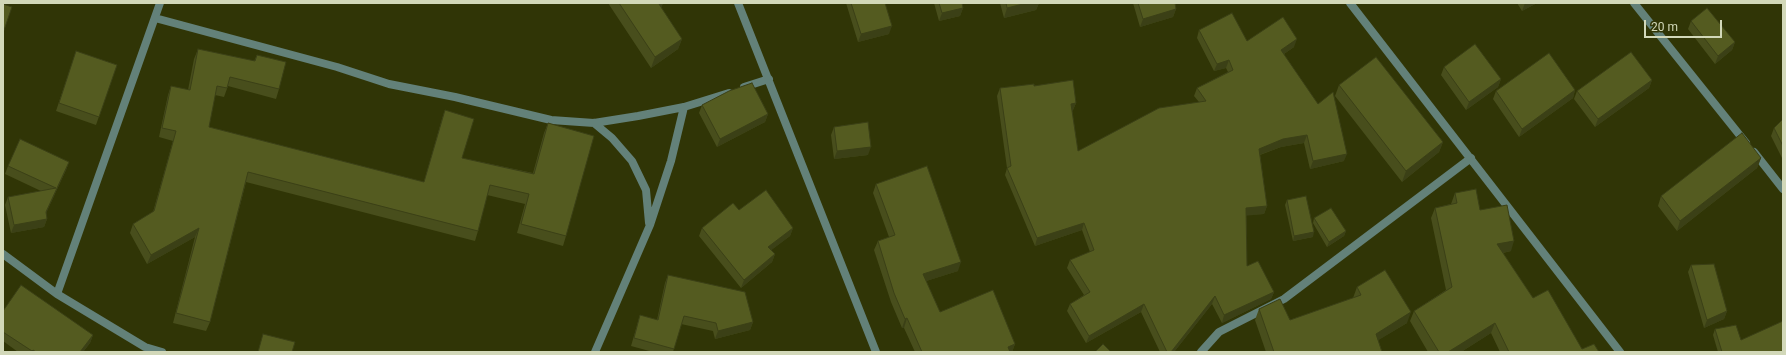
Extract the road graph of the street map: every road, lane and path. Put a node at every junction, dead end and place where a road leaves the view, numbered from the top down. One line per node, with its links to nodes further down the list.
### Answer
1 (160, 3): 5 (street)
2 (738, 3): 6 (street)
3 (1350, 3): 9 (street)
4 (1634, 3): 10 (street)
5 (155, 18): 8 (street); 13 (street)
6 (769, 79): 7 (street); 17 (street)
7 (684, 107): 8 (street); 11 (street)
8 (594, 123): 11 (street)
9 (1471, 158): 18 (street); 19 (street)
10 (1783, 189)
11 (650, 225): 16 (street)
12 (3, 254): 13 (street)
13 (57, 294): 14 (street)
14 (144, 350): 15 (street)
15 (162, 352)
16 (595, 352)
17 (876, 352)
18 (1202, 352)
19 (1620, 352)

